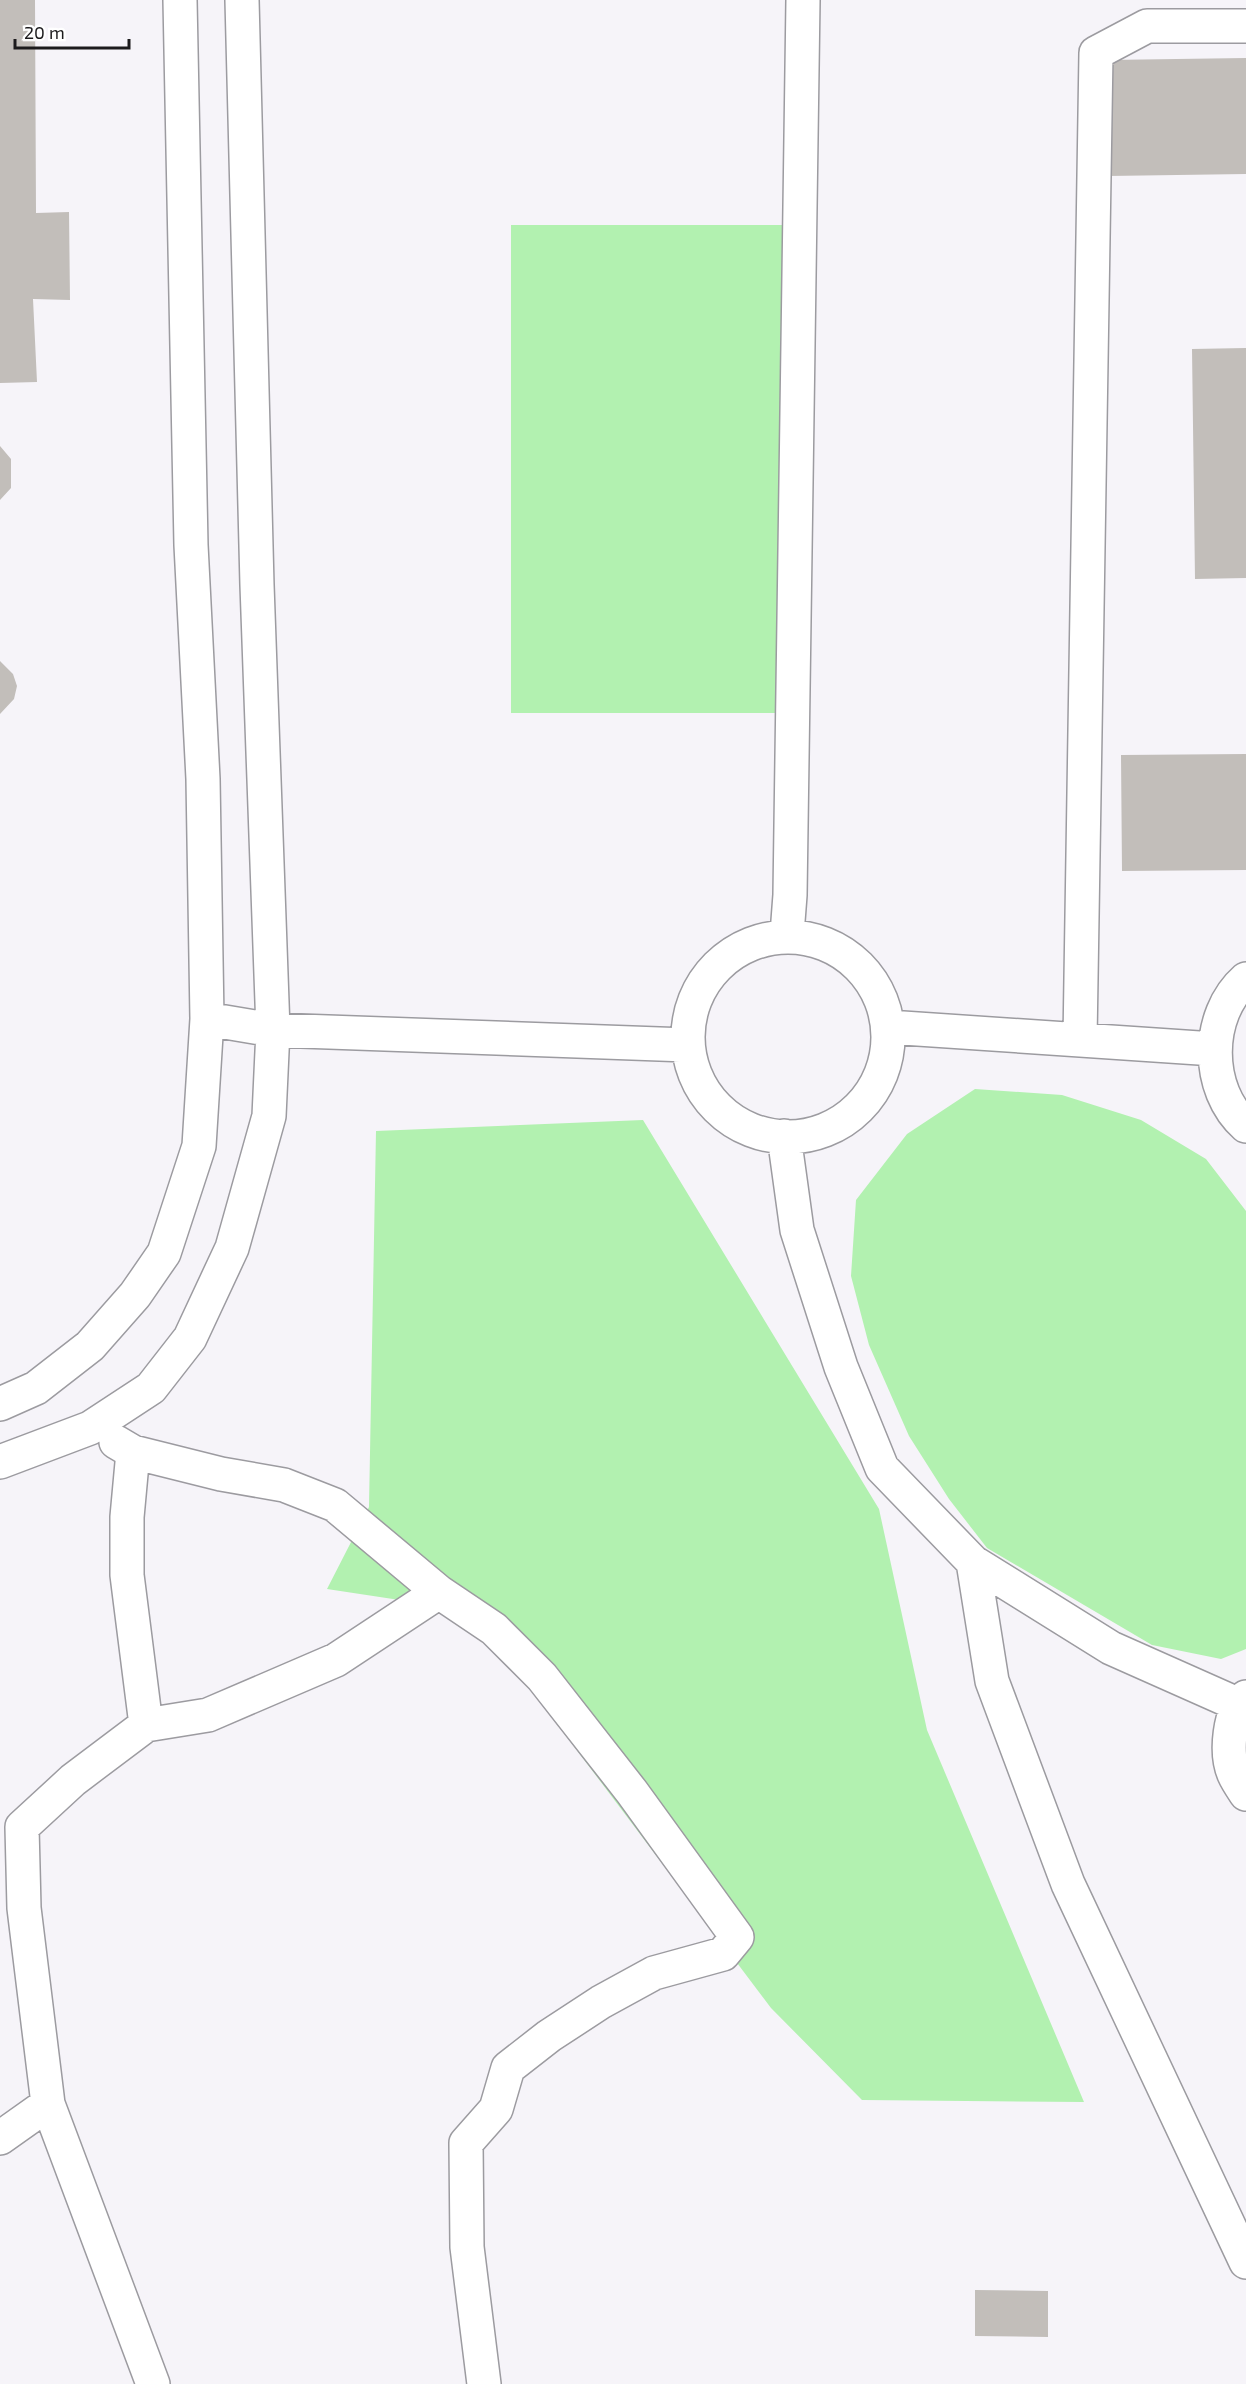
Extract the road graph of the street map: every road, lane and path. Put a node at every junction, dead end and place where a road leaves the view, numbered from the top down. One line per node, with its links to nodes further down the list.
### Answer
1 (180, 0): 7 (street)
2 (242, 0): 9 (street)
3 (802, 0): 5 (street)
4 (1246, 26): 10 (street)
5 (787, 934): 8 (street); 11 (street)
6 (1246, 979): 12 (street)
7 (207, 1019): 9 (street); 15 (street)
8 (888, 1027): 10 (street); 14 (street)
9 (273, 1030): 11 (street); 16 (street)
10 (1080, 1040): 12 (street)
11 (687, 1045): 14 (street)
12 (1215, 1049): 13 (street)
13 (1246, 1126)
14 (784, 1136): 19 (street)
15 (0, 1404)
16 (90, 1428): 17 (street); 18 (street)
17 (133, 1452): 20 (street); 22 (street)
18 (0, 1462)
19 (973, 1562): 21 (street); 27 (street)
20 (439, 1592): 22 (street); 29 (street)
21 (1242, 1700): 23 (street)
22 (146, 1725): 24 (street)
23 (1246, 1794)
24 (12, 1906): 25 (street)
25 (48, 2104): 26 (street); 28 (street)
26 (0, 2138)
27 (1246, 2262)
28 (153, 2384)
29 (484, 2384)

